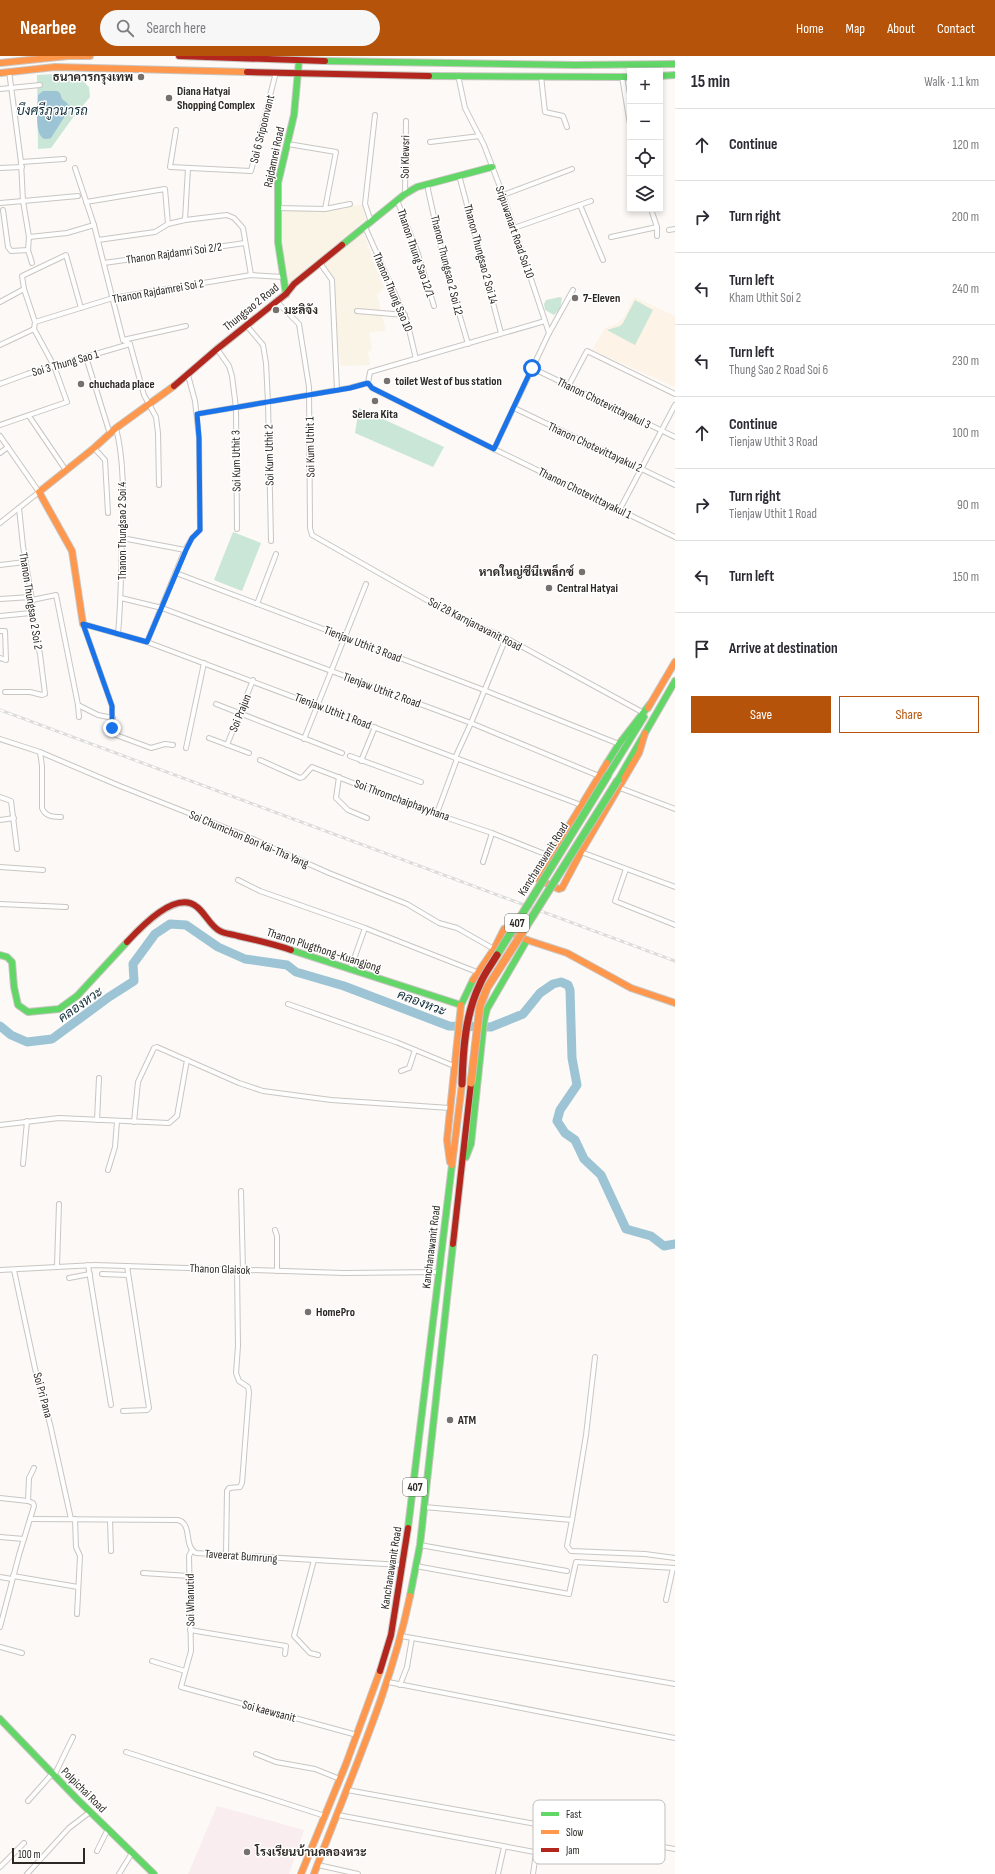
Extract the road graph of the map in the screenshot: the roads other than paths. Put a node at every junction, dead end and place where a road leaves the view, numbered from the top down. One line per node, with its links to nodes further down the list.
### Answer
1 (68, 56): 2 (main road); 8 (main road)
2 (90, 56)
3 (179, 56): 4 (main road)
4 (264, 58): 5 (main road); 11 (main road)
5 (272, 58): 6 (main road); 12 (main road)
6 (299, 61): 7 (main road); 14 (main road, Rajdamrei Road)
7 (458, 62): 9 (main road); 15 (main road)
8 (4, 63): 10 (main road)
9 (675, 64)
10 (9, 71): 11 (main road); 13 (main road); 22 (street)
11 (266, 72): 12 (main road)
12 (276, 72): 14 (main road); 37 (street, Soi 6 Sripoonvant)
13 (0, 73)
14 (299, 73): 15 (main road); 31 (main road, Rajdamrei Road)
15 (458, 75): 17 (main road); 29 (street, Sripuwanart Road Soi 10)
16 (675, 75): 18 (main road)
17 (541, 76): 19 (main road); 27 (street)
18 (663, 76)
19 (622, 77): 20 (main road); 24 (street)
20 (627, 77)
21 (40, 85): 22 (street)
22 (11, 87): 23 (street); 33 (street)
23 (0, 88)
24 (627, 106)
25 (375, 115): 56 (street)
26 (406, 121): 41 (street, Soi Klewsri)
27 (567, 127)
28 (176, 130): 37 (street)
29 (480, 136): 30 (street); 34 (street, Sripuwanart Road Soi 10)
30 (430, 142)
31 (288, 144): 51 (main road, Rajdamrei Road); 52 (street)
32 (64, 159): 33 (street)
33 (21, 164): 35 (street); 45 (street)
34 (492, 167): 39 (main road, Thungsao 2 Road); 42 (street, Sripuwanart Road Soi 10)
35 (0, 168)
36 (75, 168): 47 (street)
37 (188, 168): 55 (street)
38 (572, 169): 42 (street)
39 (459, 175): 40 (main road, Thungsao 2 Road); 91 (street, Thanon Thungsao 2 Soi 14)
40 (427, 185): 41 (main road, Thungsao 2 Road); 95 (street, Thanon Thungsao 2 Soi 12)
41 (405, 194): 44 (main road, Thungsao 2 Road)
42 (503, 195): 61 (street, Sripuwanart Road Soi 10)
43 (78, 196): 45 (street)
44 (397, 200): 56 (main road, Thungsao 2 Road); 82 (street, Thanon Thung Sao 12/1)
45 (23, 201): 48 (street); 65 (street)
46 (591, 201): 50 (street)
47 (86, 202): 57 (street); 58 (street)
48 (0, 203)
49 (350, 204): 52 (street)
50 (580, 205): 61 (street); 70 (street)
51 (277, 208): 52 (street); 75 (main road, Rajdamrei Road)
52 (325, 209)
53 (3, 210): 69 (street)
54 (652, 212): 60 (street)
55 (185, 220): 57 (street); 68 (street)
56 (371, 222): 59 (main road, Thungsao 2 Road)
57 (168, 224): 67 (street)
58 (94, 225): 65 (street); 67 (street)
59 (365, 227): 73 (main road, Thungsao 2 Road); 85 (street, Thanon Thung Sao 10)
60 (657, 227): 64 (street); 66 (street)
61 (514, 228): 86 (street, Sripuwanart Road Soi 10)
62 (675, 229): 63 (street)
63 (669, 230)
64 (657, 236)
65 (29, 237): 69 (street)
66 (611, 237)
67 (98, 240): 71 (street)
68 (245, 244): 71 (street, Thanon Rajdamri Soi 2/2); 74 (street)
69 (28, 250): 72 (street)
70 (604, 260)
71 (104, 262): 79 (street)
72 (32, 263)
73 (320, 263): 78 (main road, Thungsao 2 Road); 106 (street)
74 (251, 275): 75 (street, Thanon Rajdamrei Soi 2); 79 (street, Thanon Rajdamrei Soi 2)
75 (283, 277): 78 (main road, Rajdamrei Road)
76 (24, 289): 80 (street); 83 (street); 87 (street)
77 (573, 290): 92 (street)
78 (286, 294): 81 (main road, Thungsao 2 Road)
79 (113, 298): 83 (street, Thanon Rajdamrei Soi 2); 93 (street)
80 (0, 302)
81 (277, 302): 89 (main road, Thungsao 2 Road); 108 (street, Soi Kum Uthit 1)
82 (434, 306)
83 (81, 308): 87 (street, Thanon Rajdamrei Soi 2)
84 (357, 311): 85 (street)
85 (405, 315): 99 (street, Thanon Thung Sao 10)
86 (545, 321): 91 (street); 92 (street, Sripuwanart Road Soi 10)
87 (35, 322): 90 (street)
88 (186, 326): 93 (street)
89 (247, 326): 97 (main road, Thungsao 2 Road); 109 (street, Soi Kum Uthit 2)
90 (34, 329): 96 (street); 100 (street)
91 (501, 333): 95 (street)
92 (549, 333): 101 (street)
93 (123, 340): 94 (street)
94 (130, 344): 98 (street, Soi 3 Thung Sao 1); 110 (street)
95 (468, 344): 99 (street)
96 (0, 345)
97 (217, 349): 102 (main road, Thungsao 2 Road); 112 (street, Soi Kum Uthit 3)
98 (86, 357): 100 (street, Soi 3 Thung Sao 1); 119 (street)
99 (416, 359): 103 (street)
100 (54, 366): 104 (street, Soi 3 Thung Sao 1); 115 (street)
101 (532, 368): 105 (street, Thanon Chotevittayakul 3); 113 (street)
102 (188, 375): 110 (main road, Thungsao 2 Road); 114 (street)
103 (368, 383): 106 (street); 124 (street, Thanon Chotevittayakul 1)
104 (0, 384)
105 (570, 385): 107 (street); 118 (street, Thanon Chotevittayakul 3)
106 (337, 390): 108 (street)
107 (675, 394)
108 (309, 396): 109 (street); 136 (street, Soi Kum Uthit 1)
109 (268, 402): 112 (street); 139 (street, Soi Kum Uthit 2)
110 (149, 404): 117 (main road, Thungsao 2 Road); 128 (street)
111 (675, 405): 118 (street)
112 (236, 408): 114 (street); 135 (street, Soi Kum Uthit 3)
113 (514, 408): 124 (street); 127 (street, Thanon Chotevittayakul 2)
114 (197, 414): 140 (street)
115 (29, 416): 116 (street); 126 (street)
116 (0, 424)
117 (116, 428): 119 (main road, Thungsao 2 Road); 138 (street, Thanon Thungsao 2 Soi 4)
118 (661, 431): 121 (street, Thanon Chotevittayakul 3); 127 (street)
119 (110, 434): 123 (main road, Thungsao 2 Road)
120 (0, 436): 122 (street)
121 (675, 437)
122 (8, 447): 125 (street); 130 (street)
123 (94, 448): 126 (main road, Thungsao 2 Road); 133 (street)
124 (494, 449): 132 (street, Thanon Chotevittayakul 1)
125 (0, 453)
126 (65, 469): 130 (main road, Thungsao 2 Road)
127 (642, 469): 129 (street, Thanon Chotevittayakul 2); 132 (street)
128 (159, 485)
129 (675, 485)
130 (39, 492): 131 (street); 153 (main road)
131 (19, 508): 134 (street); 142 (street, Thanon Thungsao 2 Soi 2)
132 (620, 509): 137 (street, Thanon Chotevittayakul 1)
133 (108, 513)
134 (1, 521)
135 (237, 529)
136 (311, 531): 157 (street, Soi 28 Karnjanavanit Road)
137 (675, 537)
138 (122, 538): 140 (street); 146 (street, Thanon Thungsao 2 Soi 4)
139 (271, 542)
140 (186, 550): 144 (street)
141 (276, 554): 149 (street)
142 (25, 562): 143 (street); 148 (street, Thanon Thungsao 2 Soi 2)
143 (0, 565)
144 (176, 573): 149 (street, Tienjaw Uthit 3 Road); 150 (street)
145 (366, 584): 156 (street)
146 (121, 598): 150 (street, Tienjaw Uthit 2 Road); 155 (street, Thanon Thungsao 2 Soi 4)
147 (0, 599): 148 (street)
148 (31, 599): 151 (street, Thanon Thungsao 2 Soi 2); 169 (street)
149 (257, 604): 156 (street, Tienjaw Uthit 3 Road)
150 (162, 608): 158 (street); 162 (street, Tienjaw Uthit 2 Road)
151 (31, 613): 152 (street); 166 (street, Thanon Thungsao 2 Soi 2)
152 (0, 616)
153 (83, 624): 155 (street, Tienjaw Uthit 1 Road); 174 (street)
154 (2, 631): 159 (street)
155 (118, 634): 158 (street, Tienjaw Uthit 1 Road)
156 (344, 637): 162 (street); 165 (street, Tienjaw Uthit 3 Road)
157 (506, 638): 165 (street); 171 (street, Soi 28 Karnjanavanit Road)
158 (147, 642): 161 (street, Tienjaw Uthit 1 Road)
159 (0, 658)
160 (675, 662): 168 (main road, Kanchanawanit Road)
161 (204, 663): 163 (street, Tienjaw Uthit 1 Road); 184 (street)
162 (330, 671): 170 (street); 175 (street, Tienjaw Uthit 2 Road)
163 (253, 680): 170 (street, Tienjaw Uthit 1 Road); 172 (street, Soi Prajun)
164 (675, 681): 177 (main road, Kanchanawanit Road)
165 (484, 690): 175 (street); 181 (street, Tienjaw Uthit 3 Road)
166 (5, 692)
167 (216, 704): 172 (street)
168 (650, 704): 171 (main road); 239 (main road, Kanchanawanit Road / 407, bridge)
169 (78, 705): 173 (street); 174 (street)
170 (317, 705): 176 (street, Tienjaw Uthit 1 Road); 180 (street)
171 (642, 712): 181 (main road)
172 (240, 714): 180 (street); 183 (street, Soi Prajun)
173 (79, 717)
174 (113, 718): 182 (street)
175 (471, 723): 189 (street); 192 (street, Tienjaw Uthit 2 Road)
176 (375, 727): 189 (street, Tienjaw Uthit 1 Road); 191 (street)
177 (645, 733): 195 (main road); 240 (main road, Kanchanawanit Road / 407, bridge)
178 (209, 738): 183 (street)
179 (0, 739): 185 (street, Soi Chumchon Bon Kai-Tha Yang)
180 (304, 739): 187 (street)
181 (619, 744): 192 (main road)
182 (173, 745)
183 (227, 745): 186 (street)
184 (186, 748)
185 (40, 752): 200 (street); 219 (street, Soi Chumchon Bon Kai-Tha Yang)
186 (249, 753)
187 (342, 753)
188 (350, 756): 191 (street)
189 (456, 758): 197 (street, Tienjaw Uthit 1 Road); 199 (street)
190 (260, 760): 193 (street, Soi Thromchaiphayyhana)
191 (361, 761): 194 (street)
192 (599, 776): 197 (main road)
193 (339, 777): 199 (street, Soi Thromchaiphayyhana); 202 (street)
194 (421, 782)
195 (620, 788): 198 (street); 206 (main road)
196 (0, 797): 201 (street)
197 (581, 806): 207 (main road)
198 (675, 809)
199 (437, 813): 204 (street, Soi Thromchaiphayyhana)
200 (61, 817)
201 (14, 818): 203 (street); 205 (street)
202 (368, 818)
203 (0, 820)
204 (492, 832): 207 (street, Soi Thromchaiphayyhana); 208 (street)
205 (17, 849)
206 (581, 852): 207 (main road); 210 (street)
207 (550, 856)
208 (483, 862)
209 (0, 867): 211 (street)
210 (626, 869): 213 (street); 216 (street)
211 (44, 870)
212 (238, 880): 217 (street)
213 (675, 887)
214 (0, 904): 215 (street)
215 (66, 907)
216 (675, 925)
217 (365, 928): 221 (street); 222 (street)
218 (527, 940): 219 (main road); 223 (main road); 240 (main road)
219 (494, 948): 222 (main road)
220 (0, 955): 221 (main road, Thanon Plugthong-Kuangjong)
221 (350, 970): 225 (main road, Thanon Plugthong-Kuangjong)
222 (477, 972): 225 (main road)
223 (675, 1003)
224 (288, 1004): 226 (street)
225 (461, 1005): 228 (main road)
226 (415, 1050): 228 (street); 229 (street)
227 (187, 1060): 231 (street); 235 (street); 235 (street)
228 (454, 1066): 231 (main road)
229 (401, 1071)
230 (99, 1078): 232 (street)
231 (450, 1108): 239 (main road)
232 (97, 1120): 233 (street); 234 (street)
233 (27, 1121): 236 (street); 237 (street)
234 (117, 1121): 235 (street); 238 (street)
235 (134, 1122)
236 (0, 1125)
237 (23, 1164)
238 (108, 1170)
239 (451, 1173): 252 (main road, Kanchanawanit Road / 407)
240 (461, 1174): 263 (main road, Kanchanawanit Road / 407)
241 (241, 1190): 250 (street)
242 (59, 1204): 245 (street)
243 (275, 1230): 251 (street)
244 (88, 1265): 245 (street, Thanon Glaisok); 246 (street, Thanon Glaisok); 253 (street)
245 (57, 1266): 249 (street, Thanon Glaisok)
246 (127, 1266): 247 (street, Thanon Glaisok); 255 (street)
247 (237, 1269): 250 (street, Thanon Glaisok); 273 (street)
248 (0, 1270): 249 (street, Thanon Glaisok)
249 (14, 1270): 265 (street, Soi Pri Pana)
250 (243, 1270): 251 (street, Thanon Glaisok)
251 (277, 1271): 252 (street, Thanon Glaisok)
252 (439, 1272): 276 (main road, Kanchanawanit Road / 407)
253 (90, 1274): 256 (street); 258 (street)
254 (102, 1274): 255 (street)
255 (128, 1275): 259 (street)
256 (69, 1278)
257 (595, 1357): 267 (street)
258 (112, 1405)
259 (123, 1411)
260 (34, 1468): 262 (street)
261 (0, 1498): 262 (street)
262 (28, 1501): 264 (street)
263 (424, 1507): 267 (street); 270 (main road, Kanchanawanit Road / 407)
264 (30, 1519): 265 (street, Taveerat Bumrung); 269 (street)
265 (73, 1519): 266 (street, Taveerat Bumrung); 284 (street, Soi Pri Pana)
266 (110, 1520): 271 (street, Taveerat Bumrung); 272 (street)
267 (572, 1520): 274 (street)
268 (0, 1537): 269 (street)
269 (24, 1539): 283 (street)
270 (420, 1545): 277 (main road, Kanchanawanit Road / 407); 279 (street)
271 (192, 1550): 273 (street, Taveerat Bumrung); 281 (street, Soi Whanutid)
272 (112, 1551)
273 (226, 1555): 275 (street, Taveerat Bumrung)
274 (675, 1558)
275 (314, 1560): 276 (street, Taveerat Bumrung); 294 (street)
276 (403, 1565): 296 (main road, Kanchanawanit Road / 407)
277 (416, 1566): 278 (street); 289 (main road, Kanchanawanit Road / 407)
278 (674, 1568): 285 (street)
279 (567, 1571)
280 (144, 1572): 281 (street)
281 (189, 1576): 288 (street, Soi Whanutid)
282 (0, 1577): 283 (street)
283 (12, 1577): 284 (street); 287 (street)
284 (78, 1587): 286 (street, Soi Pri Pana)
285 (666, 1600)
286 (77, 1614)
287 (0, 1627)
288 (190, 1630): 293 (street); 298 (street, Soi Whanutid)
289 (401, 1636): 290 (street); 297 (main road, Kanchanawanit Road / 407)
290 (412, 1638): 300 (street); 301 (street)
291 (0, 1647): 292 (street)
292 (22, 1653)
293 (285, 1654)
294 (318, 1655)
295 (152, 1661): 298 (street)
296 (382, 1662): 297 (main road); 304 (main road, Kanchanawanit Road / 407)
297 (393, 1665): 299 (main road, Kanchanawanit Road / 407)
298 (186, 1670): 302 (street, Soi Whanutid)
299 (388, 1682): 301 (street); 311 (main road, Kanchanawanit Road / 407)
300 (675, 1684)
301 (400, 1685): 306 (street)
302 (181, 1687): 304 (street, Soi kaewsanit)
303 (0, 1719): 309 (main road, Polpichai Road)
304 (357, 1735): 310 (main road, Kanchanawanit Road / 407)
305 (73, 1737): 309 (street)
306 (675, 1738)
307 (126, 1752): 315 (street)
308 (256, 1754): 310 (street)
309 (53, 1775): 312 (street); 313 (main road, Polpichai Road)
310 (340, 1779): 315 (main road, Kanchanawanit Road / 407)
311 (347, 1790): 314 (main road, Kanchanawanit Road / 407); 316 (street)
312 (28, 1801)
313 (90, 1812): 317 (main road, Polpichai Road); 328 (street)
314 (338, 1815): 319 (street); 325 (main road, Kanchanawanit Road / 407)
315 (326, 1816): 331 (main road, Kanchanawanit Road / 407)
316 (533, 1823)
317 (108, 1830): 322 (street); 324 (main road, Polpichai Road)
318 (24, 1843): 327 (street)
319 (504, 1847): 323 (street); 334 (street)
320 (665, 1847): 321 (street)
321 (675, 1849)
322 (98, 1851)
323 (533, 1852)
324 (132, 1853): 329 (street); 330 (main road, Polpichai Road)
325 (318, 1864): 332 (main road, Kanchanawanit Road / 407); 333 (street)
326 (534, 1864): 335 (street)
327 (0, 1867)
328 (27, 1874)
329 (119, 1874)
330 (154, 1874)
331 (301, 1874)
332 (314, 1874)
333 (358, 1874)
334 (498, 1874)
335 (533, 1874)

